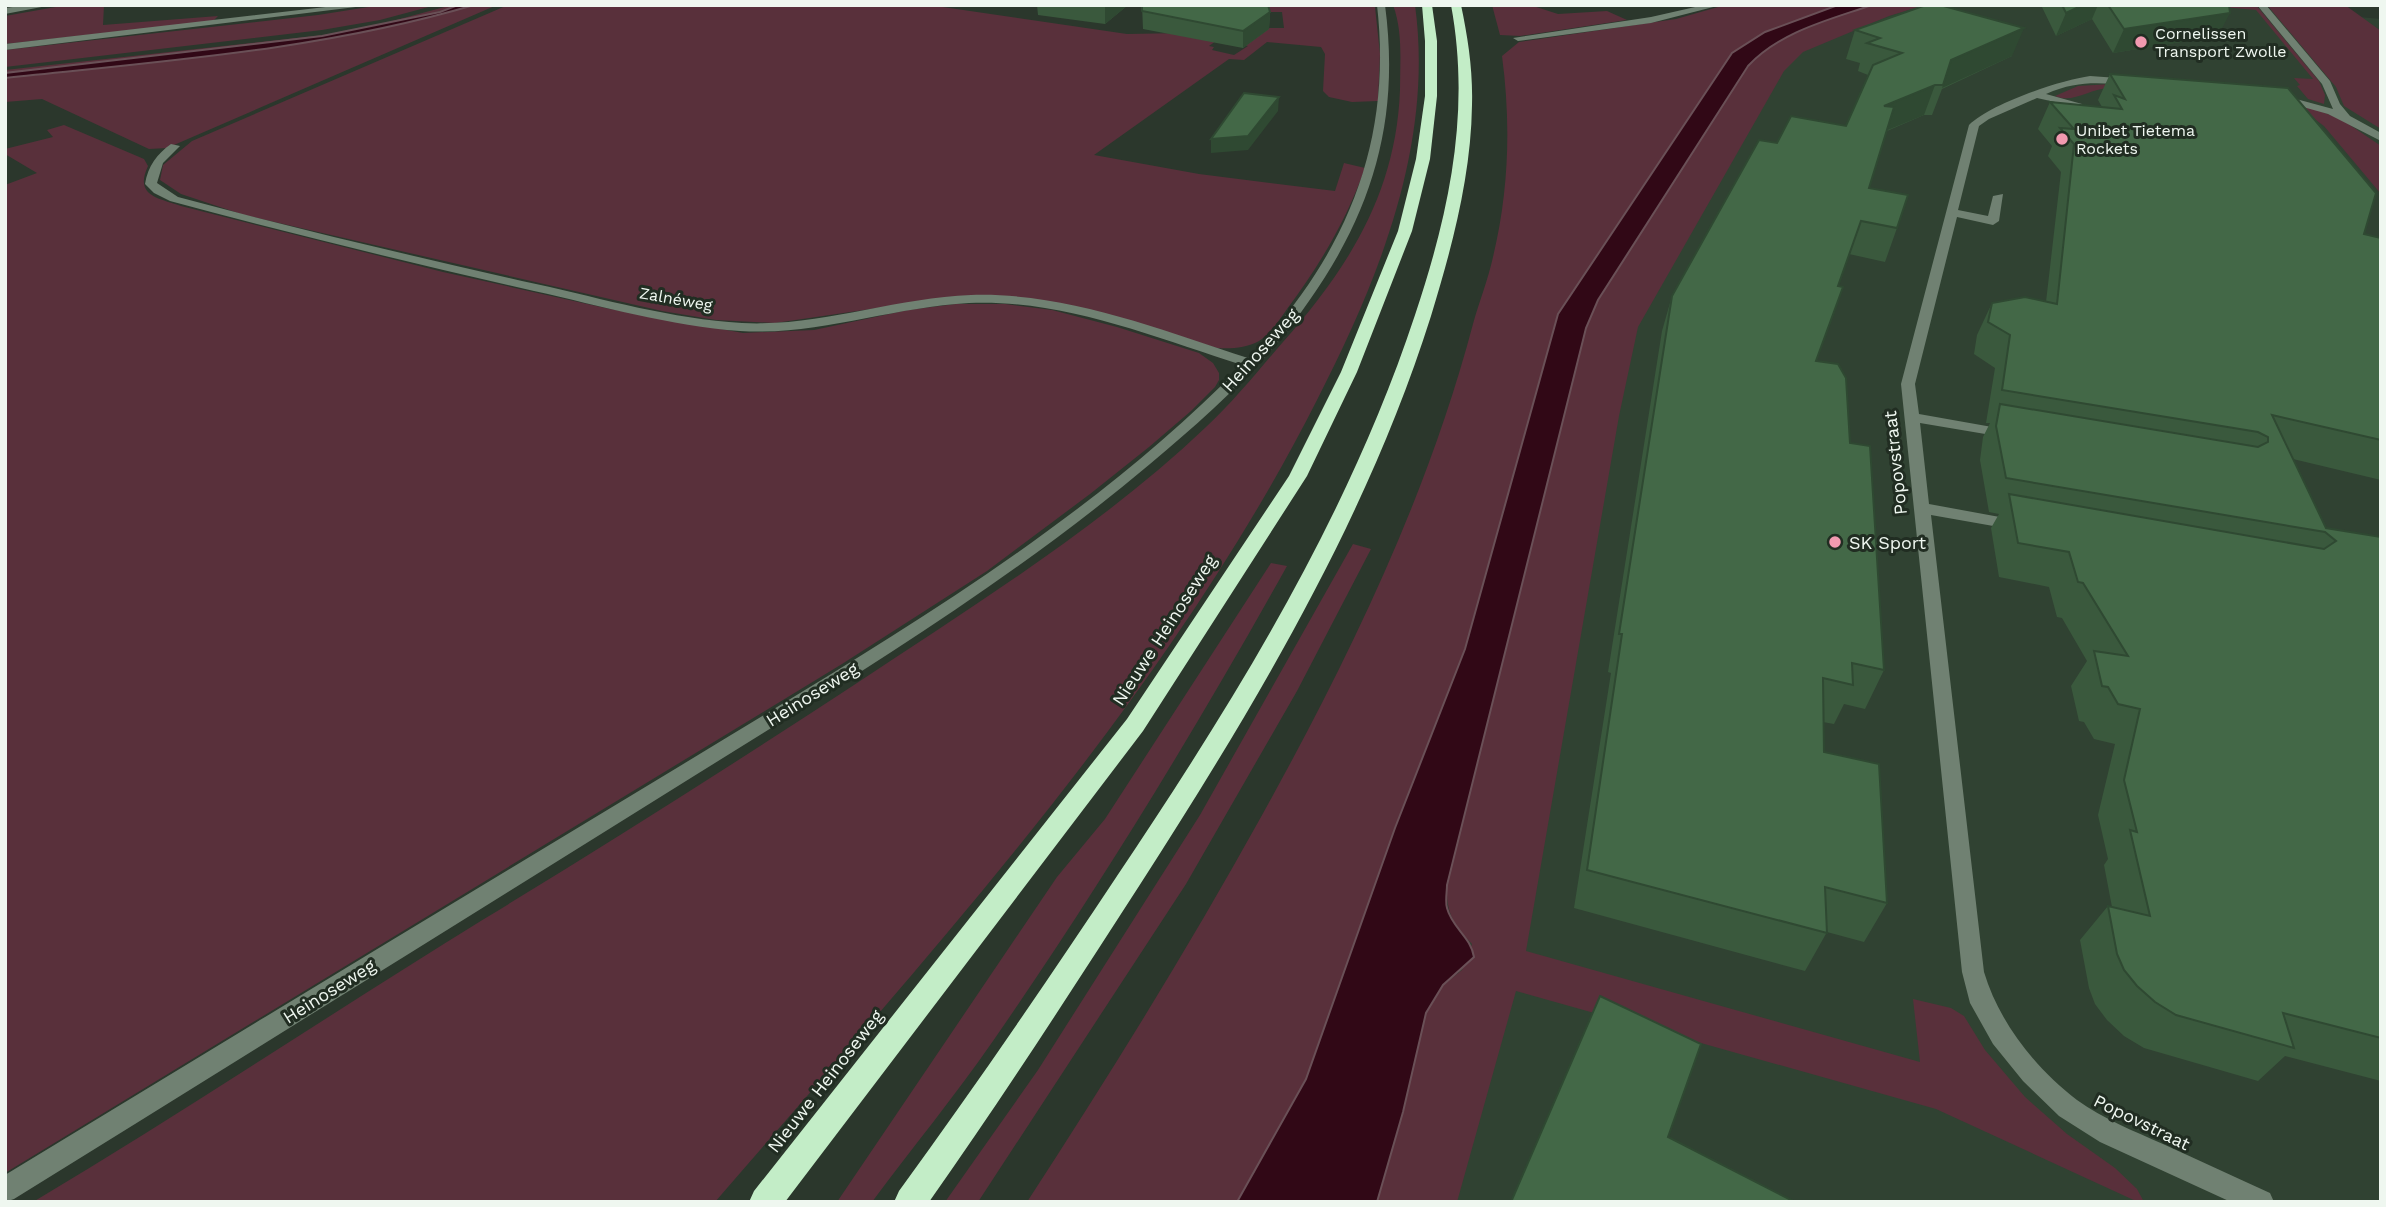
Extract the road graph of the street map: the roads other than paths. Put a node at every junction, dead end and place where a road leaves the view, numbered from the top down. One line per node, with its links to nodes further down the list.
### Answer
1 (48, 5): 8 (street)
2 (368, 5): 10 (street)
3 (1381, 5): 20 (street, Heinoseweg)
4 (1427, 5): 26 (highway, Nieuwe Heinoseweg)
5 (1456, 5): 27 (highway)
6 (1717, 5): 9 (street)
7 (2261, 5): 15 (street)
8 (5, 12)
9 (1518, 38)
10 (5, 47)
11 (2148, 83): 12 (street, Popovstraat)
12 (2037, 95): 14 (street); 19 (street, Popovstraat)
13 (2264, 95): 15 (street)
14 (2078, 106)
15 (2347, 117): 16 (street)
16 (2381, 138)
17 (176, 146): 20 (street, Zalnéweg)
18 (1999, 196): 19 (street)
19 (1952, 212): 21 (street, Popovstraat)
20 (1250, 363): 25 (street, Heinoseweg)
21 (1911, 417): 22 (street); 23 (street, Popovstraat)
22 (2020, 435)
23 (1922, 508): 24 (street); 28 (street, Popovstraat)
24 (2029, 527)
25 (5, 1190)
26 (765, 1202)
27 (910, 1202)
28 (2261, 1202)

